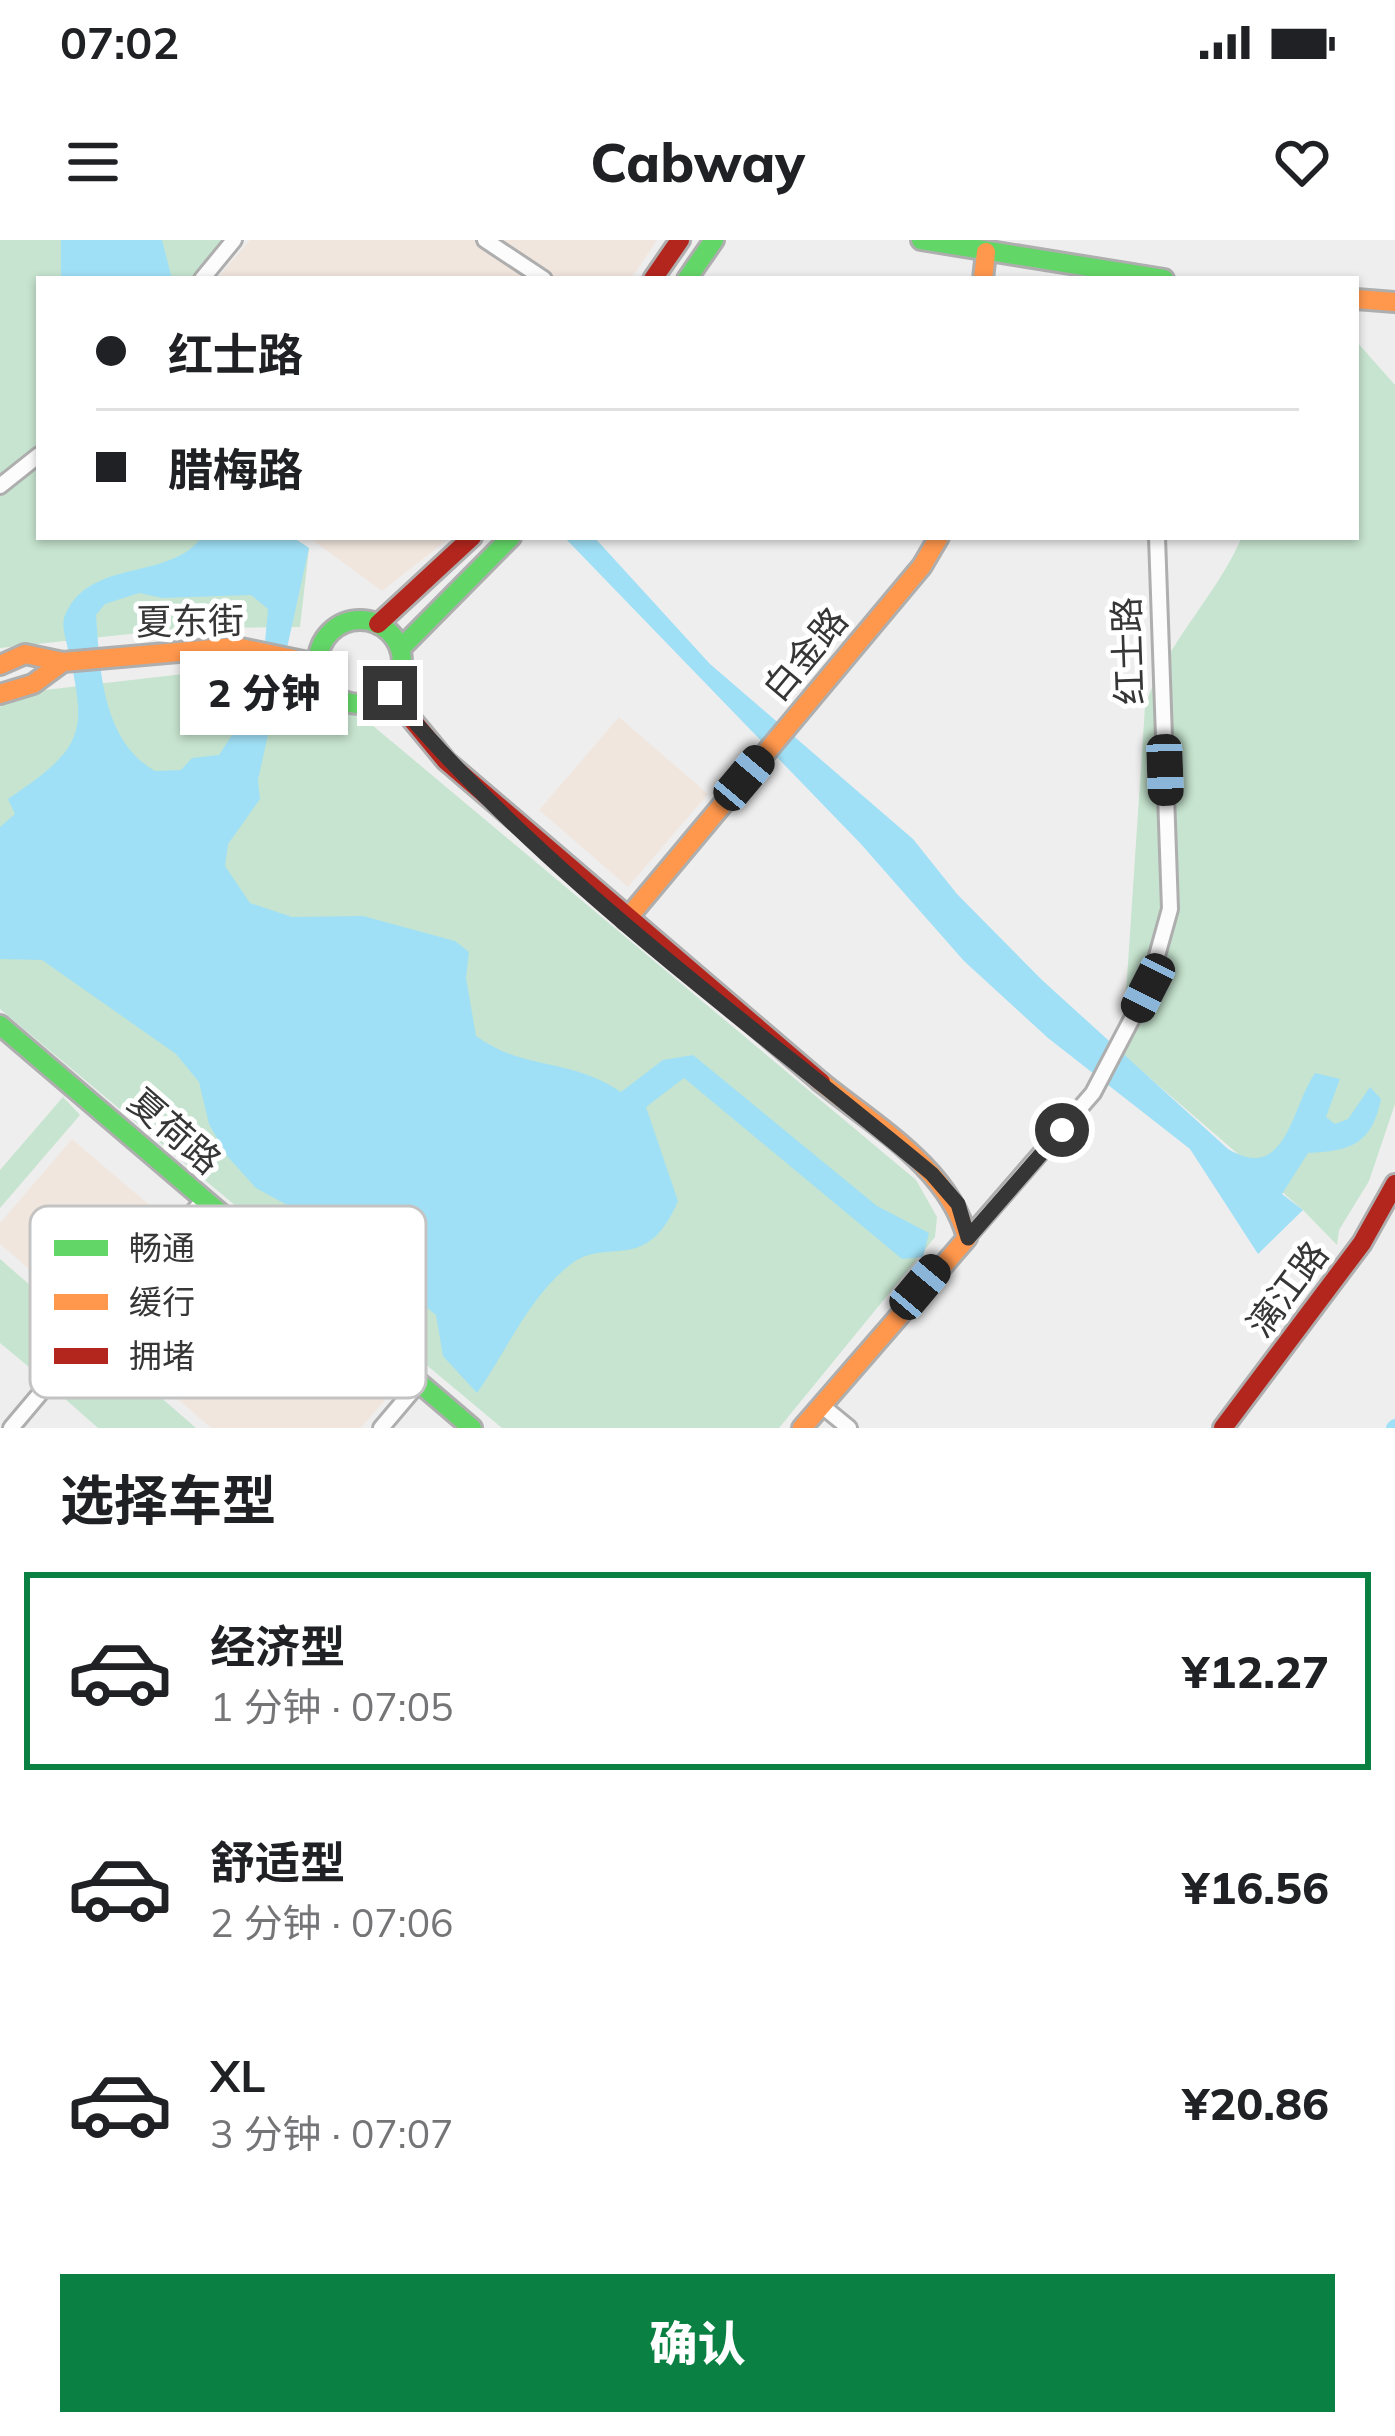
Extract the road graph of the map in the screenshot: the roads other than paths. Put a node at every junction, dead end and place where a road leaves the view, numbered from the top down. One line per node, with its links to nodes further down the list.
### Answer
1 (234, 240): 7 (street)
2 (485, 240): 8 (street)
3 (680, 240): 9 (street)
4 (714, 240): 10 (street)
5 (920, 240): 6 (street)
6 (986, 252): 11 (street); 12 (street)
7 (204, 276)
8 (539, 276)
9 (655, 276)
10 (689, 276)
11 (982, 276)
12 (1136, 276)
13 (1359, 298): 14 (street)
14 (1395, 302)
15 (36, 457): 16 (street)
16 (0, 487)
17 (469, 540): 21 (street)
18 (508, 540): 22 (street)
19 (937, 540): 28 (street, 白金路)
20 (1157, 540): 34 (street, 红士路)
21 (378, 624): 22 (street); 24 (street)
22 (402, 647): 26 (street)
23 (63, 662): 24 (street, 夏东街); 25 (street, 夏东街); 27 (street, 夏东街)
24 (317, 664): 26 (street)
25 (0, 665)
26 (390, 693): 28 (street)
27 (0, 694)
28 (626, 920): 34 (street)
29 (0, 1025): 31 (street, 夏荷路)
30 (1395, 1184): 44 (street, 漓江路)
31 (204, 1199): 32 (street); 33 (street, 夏荷路)
32 (198, 1206)
33 (212, 1206)
34 (968, 1238): 38 (street, 红士路)
35 (426, 1389): 41 (street, 夏荷路)
36 (36, 1398): 39 (street)
37 (406, 1398): 40 (street)
38 (821, 1405): 42 (street, 红士路); 43 (street)
39 (11, 1428)
40 (381, 1428)
41 (472, 1428)
42 (802, 1428)
43 (849, 1428)
44 (1223, 1428)

